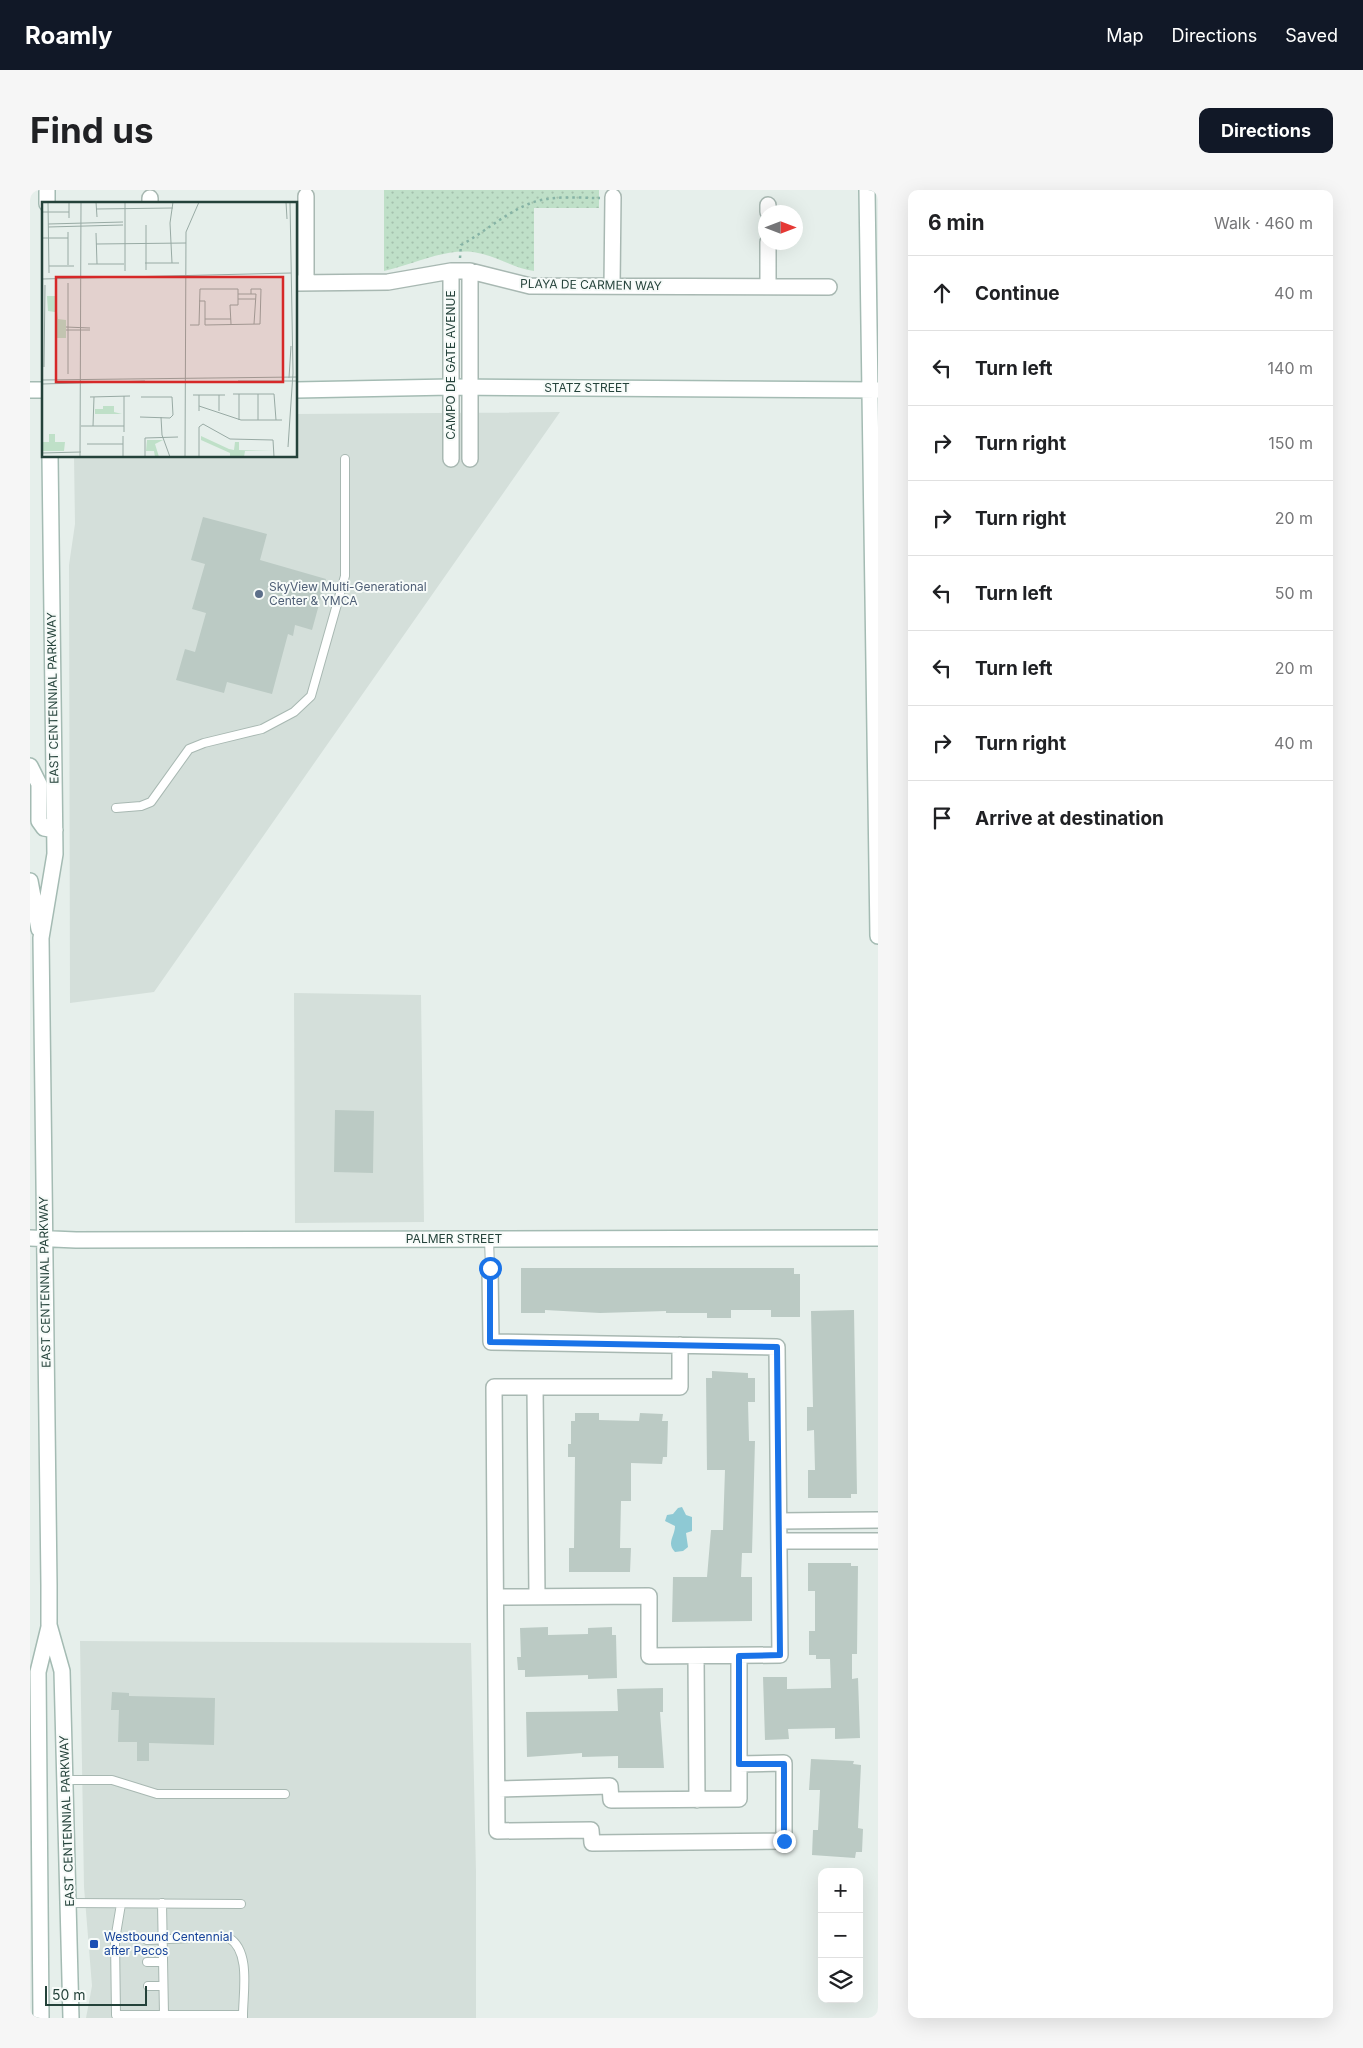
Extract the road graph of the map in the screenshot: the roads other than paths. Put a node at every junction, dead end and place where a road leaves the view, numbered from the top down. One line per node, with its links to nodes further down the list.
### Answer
1 (867, 190): 14 (street)
2 (306, 196): 7 (street)
3 (613, 197): 8 (street)
4 (768, 250): 9 (street)
5 (451, 271): 6 (street, PLAYA DE CARMEN WAY); 7 (street, PLAYA DE CARMEN WAY); 11 (street, CAMPO DE GATE AVENUE)
6 (470, 271): 8 (street, PLAYA DE CARMEN WAY); 12 (street, CAMPO DE GATE AVENUE)
7 (301, 283)
8 (612, 286): 9 (street, PLAYA DE CARMEN WAY)
9 (768, 286): 10 (street, PLAYA DE CARMEN WAY)
10 (829, 287)
11 (451, 387): 12 (street, STATZ STREET); 13 (street, STATZ STREET); 17 (street, CAMPO DE GATE AVENUE)
12 (470, 387): 14 (street, STATZ STREET); 18 (street, CAMPO DE GATE AVENUE)
13 (298, 390)
14 (874, 390): 23 (street)
15 (50, 458): 21 (street, EAST CENTENNIAL PARKWAY)
16 (345, 459): 20 (lane)
17 (451, 459)
18 (470, 459)
19 (30, 766): 21 (street)
20 (116, 808)
21 (55, 830): 24 (street, EAST CENTENNIAL PARKWAY)
22 (30, 881): 24 (street, EAST CENTENNIAL PARKWAY)
23 (878, 936)
24 (41, 938): 26 (street, EAST CENTENNIAL PARKWAY)
25 (878, 1238): 27 (street, PALMER STREET)
26 (37, 1239): 27 (street, PALMER STREET); 37 (street, EAST CENTENNIAL PARKWAY)
27 (489, 1239): 28 (lane)
28 (490, 1268): 29 (street)
29 (680, 1345): 30 (street); 32 (street)
30 (535, 1387): 35 (street); 36 (street)
31 (878, 1520): 32 (street)
32 (779, 1521): 34 (street)
33 (878, 1540): 34 (street)
34 (779, 1541): 39 (street)
35 (537, 1596): 36 (street); 38 (street)
36 (496, 1597): 42 (street)
37 (49, 1625): 41 (street, EAST CENTENNIAL PARKWAY); 63 (street, EAST CENTENNIAL PARKWAY)
38 (696, 1656): 39 (street); 44 (street)
39 (739, 1656): 40 (street)
40 (739, 1764): 42 (street); 44 (street)
41 (66, 1780): 43 (lane); 45 (street, EAST CENTENNIAL PARKWAY)
42 (498, 1789): 44 (street)
43 (285, 1794)
44 (697, 1800)
45 (69, 1902): 47 (lane); 64 (street, EAST CENTENNIAL PARKWAY)
46 (162, 1903): 47 (lane); 48 (lane); 54 (lane)
47 (121, 1904): 51 (lane)
48 (241, 1904)
49 (190, 1938): 54 (lane)
50 (220, 1938): 62 (lane)
51 (114, 1940): 52 (lane); 55 (lane)
52 (124, 1940)
53 (147, 1940): 54 (lane)
54 (162, 1940): 58 (lane)
55 (115, 1962): 56 (lane); 61 (lane)
56 (124, 1962)
57 (147, 1962): 58 (lane)
58 (163, 1962): 60 (lane)
59 (148, 1986): 60 (lane)
60 (163, 1986): 61 (lane)
61 (164, 2015): 62 (lane)
62 (243, 2016)
63 (41, 2018)
64 (71, 2018)

